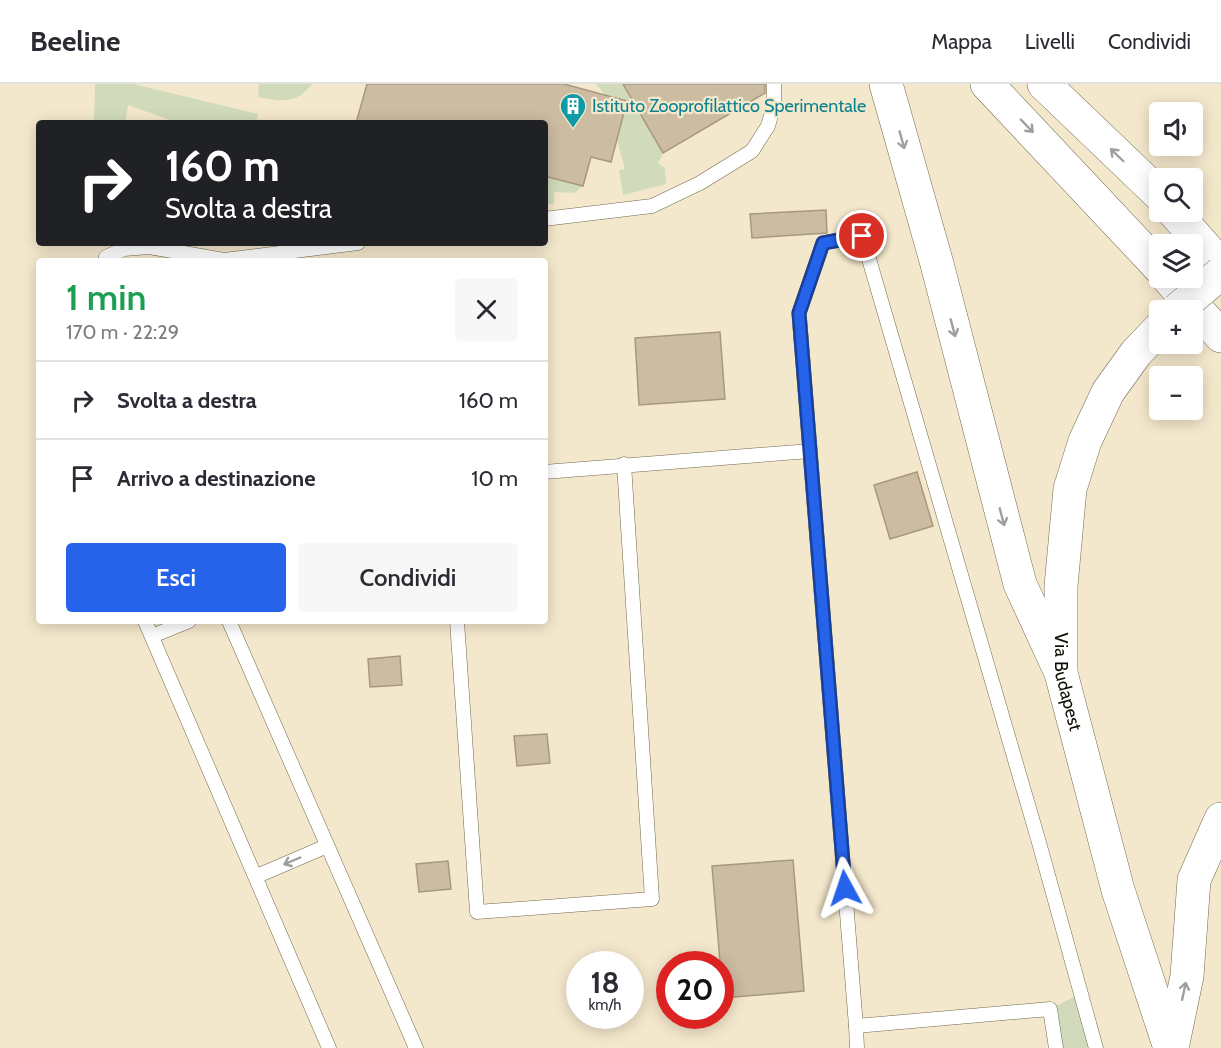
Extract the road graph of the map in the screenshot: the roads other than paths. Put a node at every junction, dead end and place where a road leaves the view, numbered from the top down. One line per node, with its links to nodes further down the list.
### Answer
1 (774, 84): 6 (lane)
2 (886, 84): 27 (main road, one-way to 27)
3 (987, 84): 9 (main road, one-way to 9)
4 (1044, 84): 5 (main road, one-way to 4)
5 (1149, 184)
6 (548, 219)
7 (1183, 222): 13 (main road)
8 (334, 246): 12 (lane)
9 (1149, 256)
10 (106, 258): 11 (lane)
11 (212, 258)
12 (240, 258)
13 (1221, 265)
14 (1221, 273): 16 (main road, bridge)
15 (1177, 288): 17 (main road)
16 (1189, 300)
17 (1221, 336)
18 (1149, 339): 27 (main road, Via Budapest)
19 (810, 451): 20 (lane); 31 (lane); 36 (lane)
20 (624, 464): 21 (lane); 25 (lane)
21 (548, 472)
22 (147, 624): 26 (lane)
23 (182, 624): 26 (lane)
24 (230, 624): 29 (lane)
25 (457, 624)
26 (152, 636): 30 (lane)
27 (1061, 673): 37 (main road, Via Budapest)
28 (1221, 819): 37 (main road, one-way to 28)
29 (327, 846): 30 (lane, one-way to 30); 33 (lane)
30 (257, 876): 32 (lane)
31 (856, 1026): 34 (lane); 35 (lane)
32 (330, 1048)
33 (416, 1048)
34 (857, 1048)
35 (1056, 1048)
36 (1096, 1048)
37 (1171, 1048)

